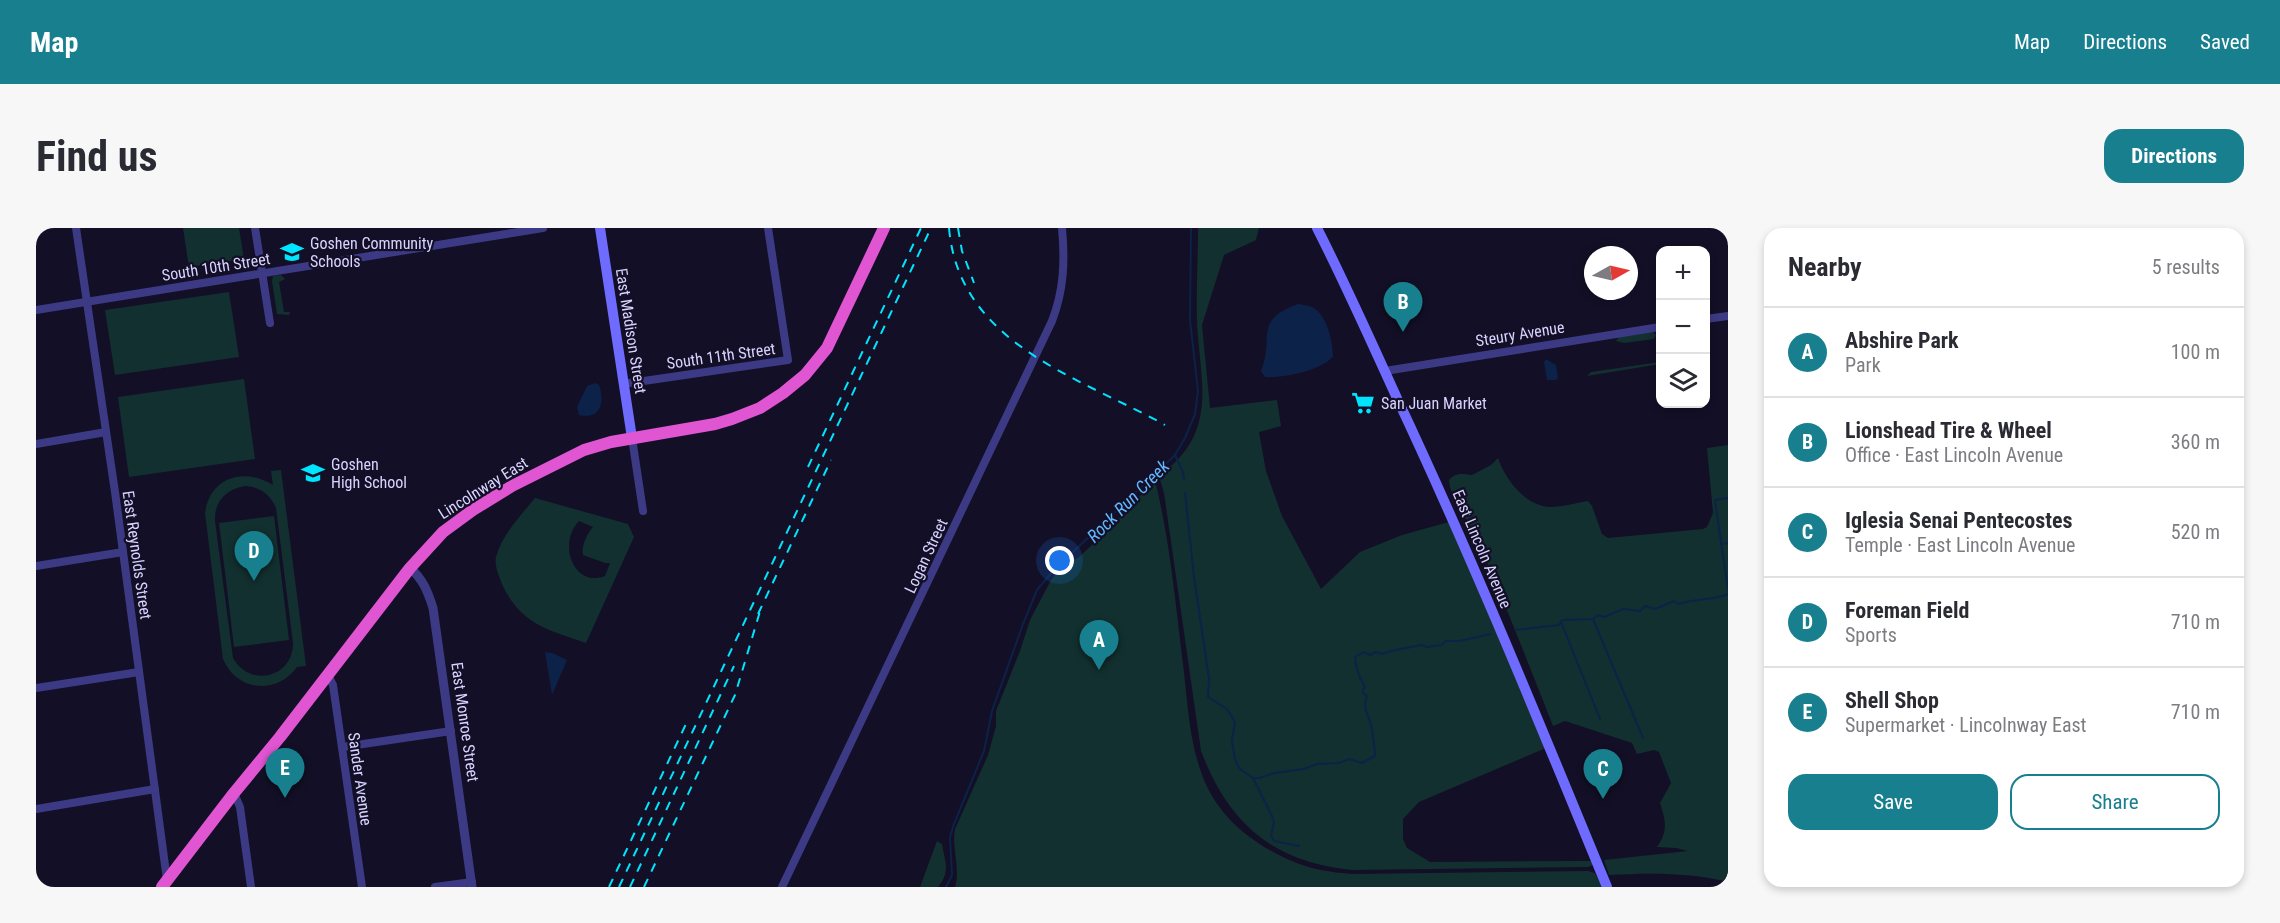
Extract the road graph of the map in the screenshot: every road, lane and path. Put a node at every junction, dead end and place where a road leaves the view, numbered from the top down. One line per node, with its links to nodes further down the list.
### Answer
1 (76, 228): 10 (street, East Reynolds Street)
2 (255, 228): 9 (street)
3 (543, 228): 9 (street, South 10th Street)
4 (600, 228): 17 (main road, East Madison Street)
5 (768, 228): 17 (street, South 11th Street)
6 (884, 228): 19 (highway, Lincolnway East)
7 (1062, 228): 38 (street, Logan Street)
8 (1317, 228): 16 (main road, East Lincoln Avenue)
9 (262, 273): 10 (street, South 10th Street); 14 (street)
10 (87, 302): 11 (street, South 10th Street); 18 (street, East Reynolds Street)
11 (36, 310)
12 (1728, 316): 13 (street)
13 (1710, 318)
14 (270, 323)
15 (1656, 328): 16 (street, Steury Avenue)
16 (1385, 371): 39 (main road, East Lincoln Avenue)
17 (623, 384): 19 (main road, East Madison Street)
18 (106, 432): 20 (street); 22 (street, East Reynolds Street)
19 (632, 438): 21 (street); 24 (highway, Lincolnway East)
20 (36, 444)
21 (643, 511)
22 (123, 552): 23 (street); 25 (street, East Reynolds Street)
23 (36, 566)
24 (411, 568): 26 (highway, Lincolnway East); 28 (street, East Monroe Street)
25 (139, 672): 27 (street); 30 (street, East Reynolds Street)
26 (328, 675): 29 (street, Sander Avenue); 31 (highway, Lincolnway East)
27 (36, 688)
28 (451, 731): 29 (street); 33 (street, East Monroe Street)
29 (343, 747): 36 (street, Sander Avenue)
30 (155, 789): 32 (street); 34 (street, East Reynolds Street)
31 (234, 793): 34 (highway, Lincolnway East); 35 (street)
32 (36, 809)
33 (472, 884): 37 (street)
34 (166, 885)
35 (251, 887)
36 (362, 887)
37 (435, 887)
38 (782, 887)
39 (1607, 887)

